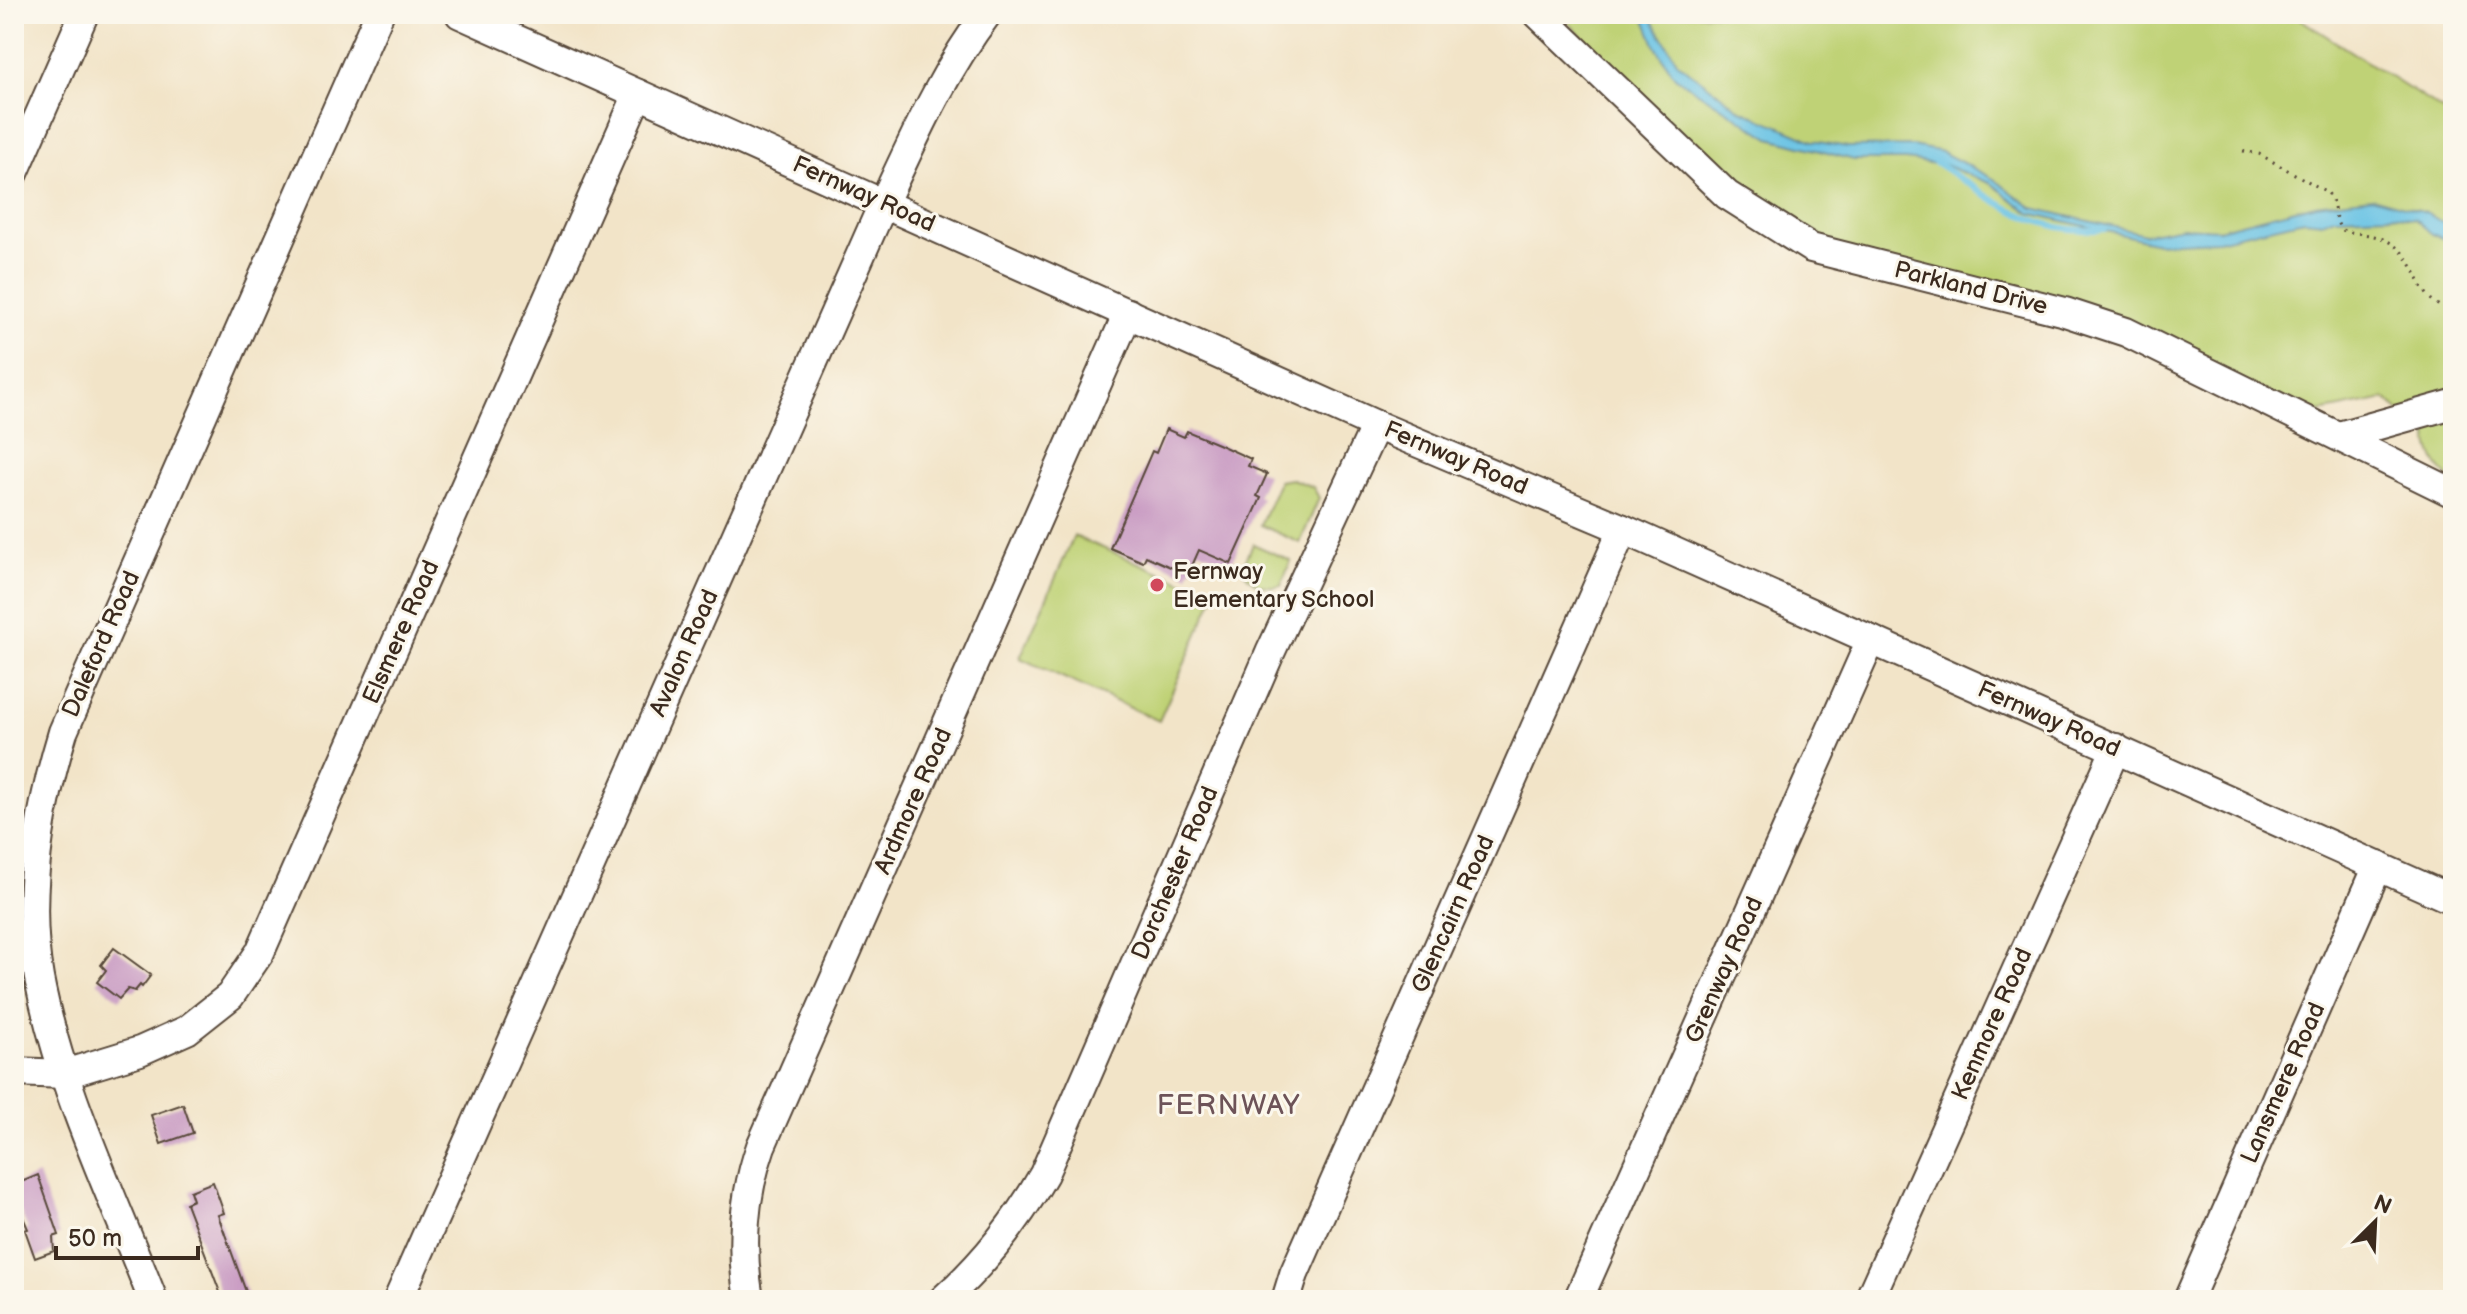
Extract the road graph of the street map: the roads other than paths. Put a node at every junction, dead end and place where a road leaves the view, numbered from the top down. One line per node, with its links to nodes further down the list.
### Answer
1 (84, 14): 7 (street)
2 (379, 14): 20 (street, Daleford Road)
3 (460, 14): 6 (street, Fernway Road)
4 (987, 14): 8 (street, Avalon Road)
5 (1538, 14): 12 (street, Parkland Drive)
6 (638, 94): 8 (street, Fernway Road); 20 (street, Elsmere Road)
7 (14, 173)
8 (884, 202): 9 (street, Fernway Road); 22 (street, Avalon Road)
9 (1128, 313): 11 (street, Fernway Road); 23 (street, Ardmore Road)
10 (2453, 404): 12 (street)
11 (1376, 425): 14 (street, Fernway Road); 24 (street, Dorchester Road)
12 (2339, 436): 13 (street, Parkland Drive)
13 (2453, 493)
14 (1623, 529): 15 (street, Fernway Road); 25 (street, Glencairn Road)
15 (1871, 640): 16 (street, Fernway Road); 26 (street, Grenway Road)
16 (2116, 748): 17 (street, Fernway Road); 27 (street, Kenmore Road)
17 (2378, 866): 18 (street, Fernway Road); 28 (street, Lansmere Road)
18 (2453, 900)
19 (14, 1072): 20 (street, Elsmere Road)
20 (65, 1074): 21 (street, Daleford Road)
21 (153, 1300)
22 (398, 1300)
23 (749, 1300)
24 (943, 1300)
25 (1286, 1300)
26 (1578, 1300)
27 (1869, 1300)
28 (2188, 1300)

